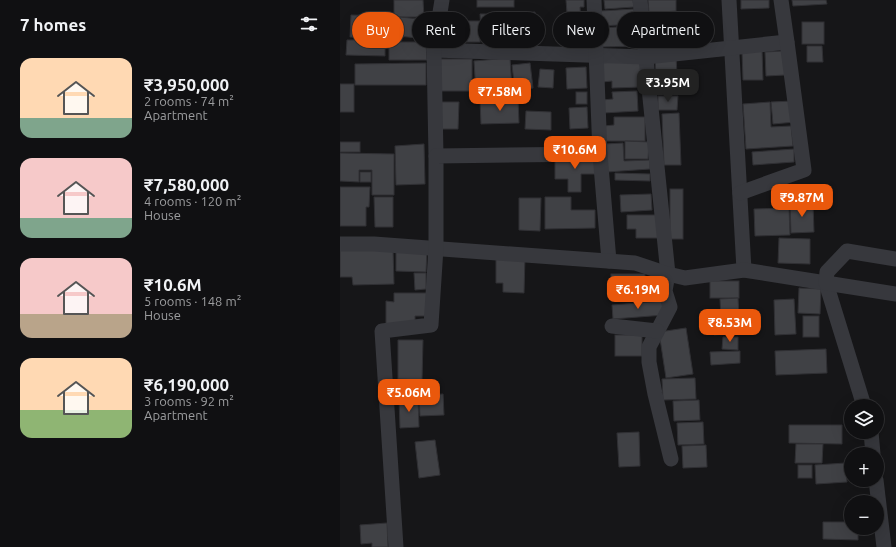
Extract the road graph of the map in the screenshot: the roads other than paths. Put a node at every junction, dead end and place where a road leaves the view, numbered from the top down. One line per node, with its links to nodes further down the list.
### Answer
1 (442, 0): 8 (street)
2 (594, 0): 9 (street)
3 (640, 0): 10 (street)
4 (729, 0): 7 (street)
5 (780, 0): 6 (street)
6 (787, 42): 7 (street); 13 (street)
7 (732, 47): 10 (street); 13 (street)
8 (434, 50): 9 (street); 12 (street)
9 (596, 56): 10 (street); 11 (street)
10 (646, 57): 19 (street)
11 (600, 154): 12 (street); 17 (street)
12 (436, 156): 15 (street)
13 (740, 193): 18 (street)
14 (340, 244): 15 (street)
15 (436, 248): 17 (street); 27 (street)
16 (896, 259): 20 (street)
17 (609, 261): 19 (street)
18 (744, 270): 19 (street); 20 (street)
19 (668, 274): 23 (street)
20 (826, 283): 21 (street); 24 (street)
21 (896, 294)
22 (612, 326): 23 (street)
23 (657, 331): 25 (street)
24 (862, 399)
25 (671, 459)
26 (877, 487): 28 (street)
27 (396, 547)
28 (884, 547)

